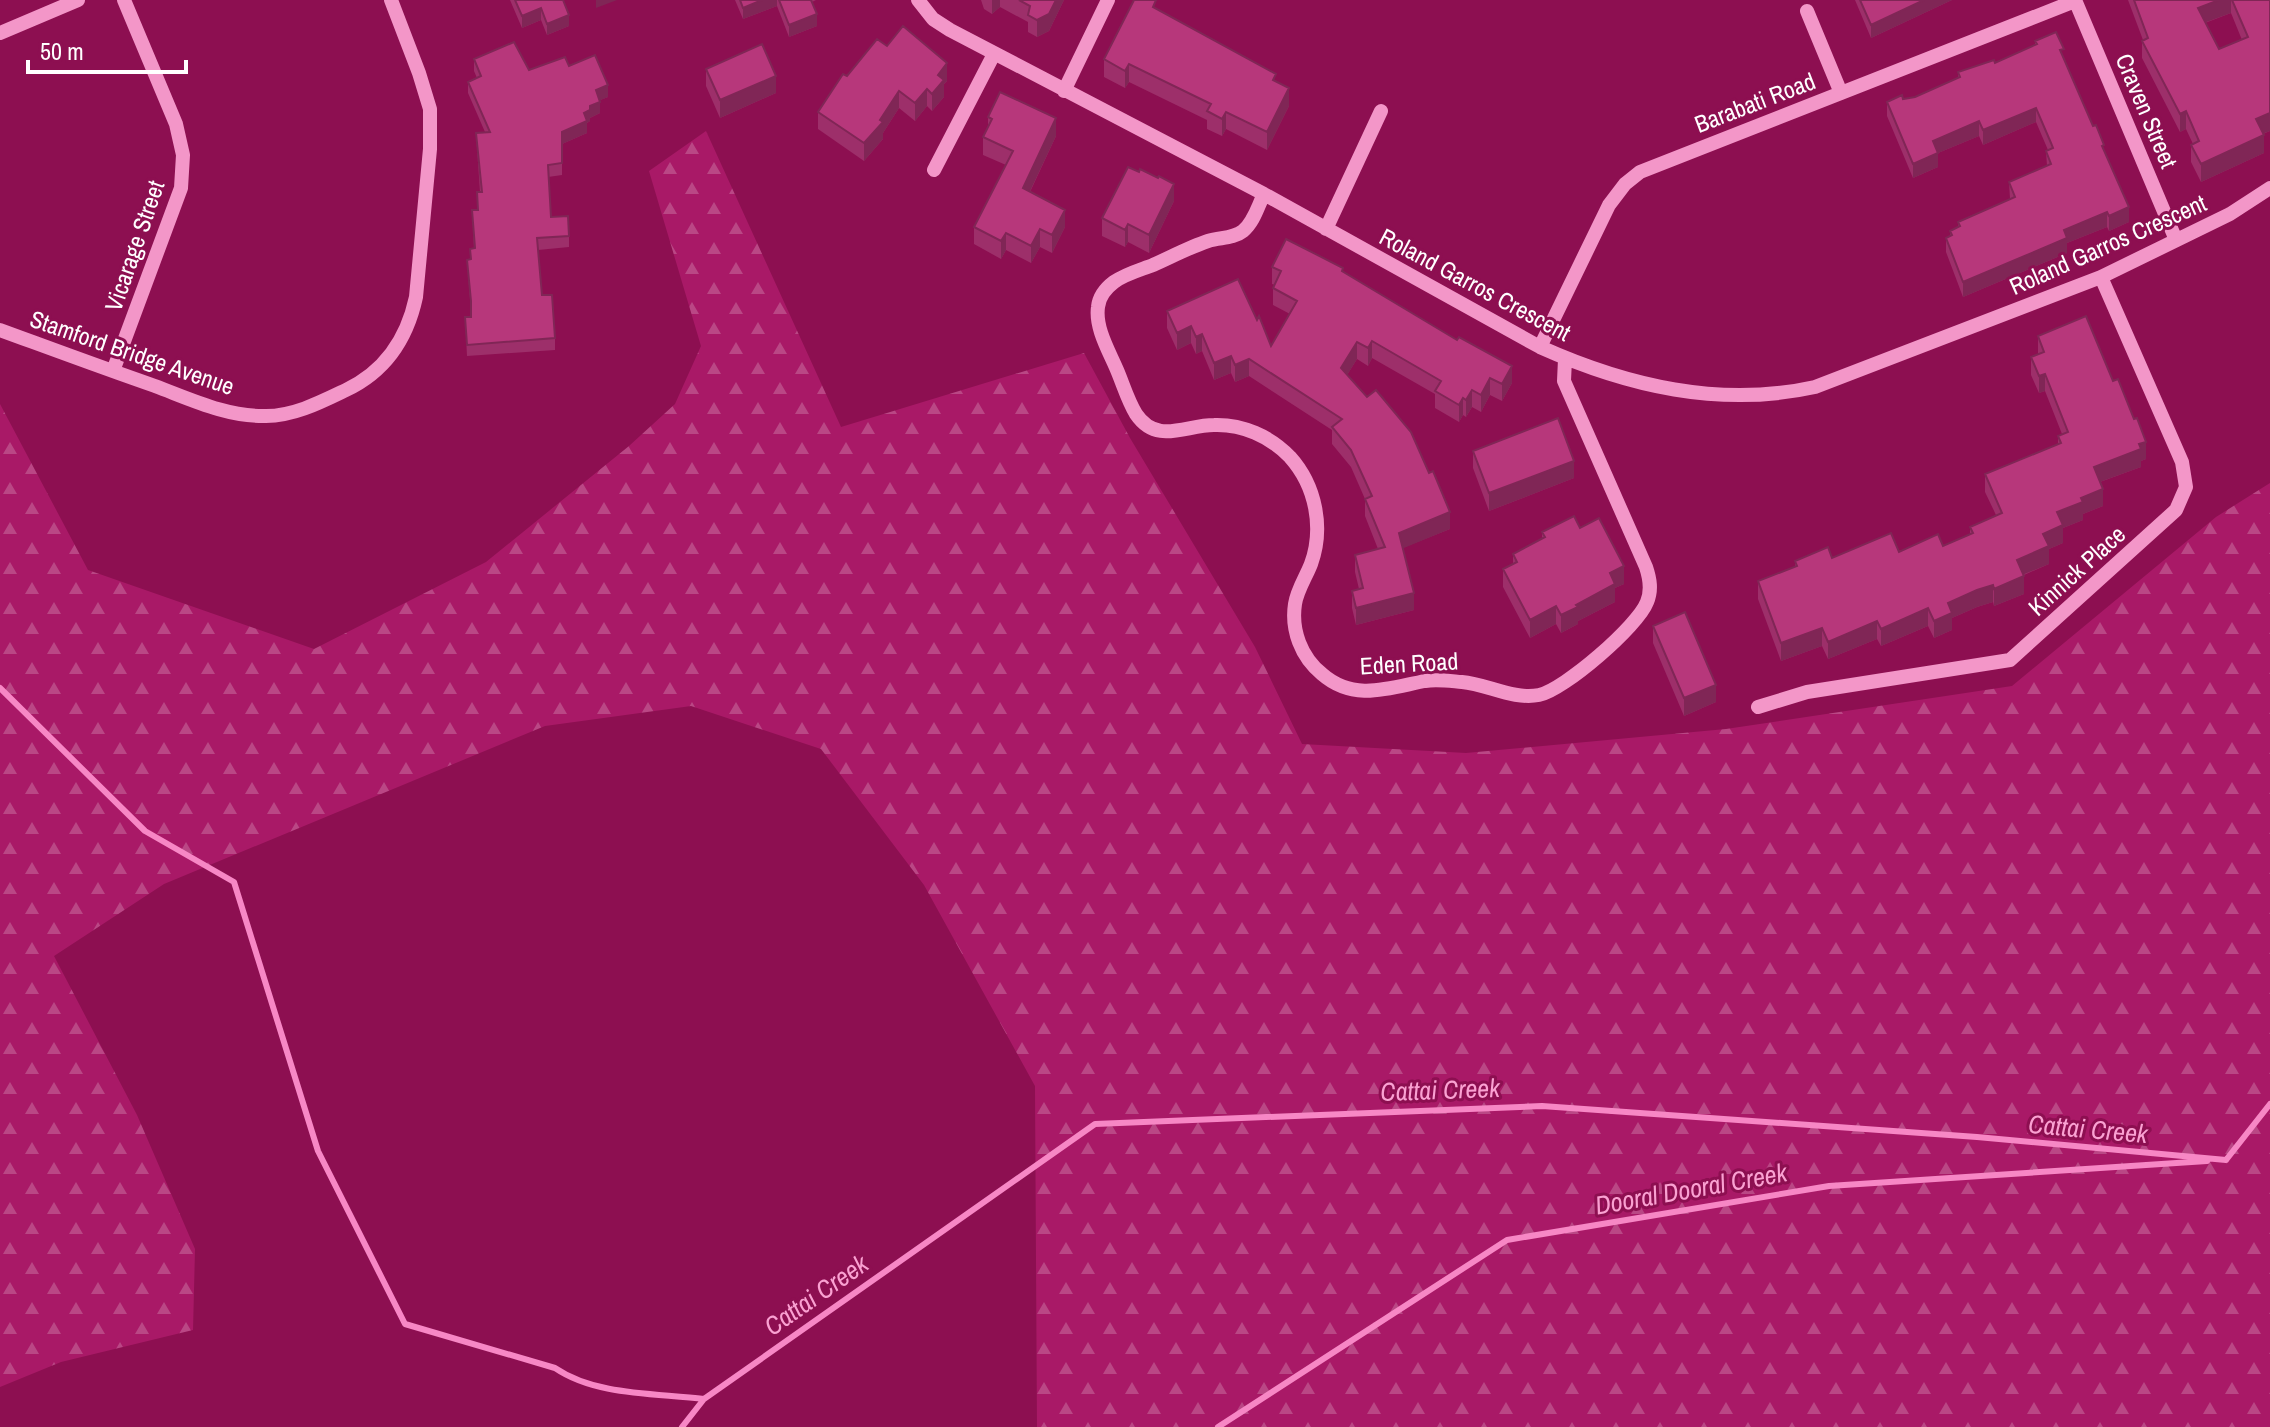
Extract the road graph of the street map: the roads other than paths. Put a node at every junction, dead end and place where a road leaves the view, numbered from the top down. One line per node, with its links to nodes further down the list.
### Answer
1 (78, 0): 8 (street)
2 (124, 0): 22 (street, Vicarage Street)
3 (391, 0): 22 (street, Stamford Bridge Avenue)
4 (918, 0): 9 (street, Roland Garros Crescent)
5 (1108, 0): 10 (street)
6 (2075, 0): 11 (street, Barabati Road); 17 (street, Craven Street)
7 (1807, 11): 11 (street)
8 (0, 33)
9 (994, 54): 10 (street, Roland Garros Crescent); 13 (street)
10 (1064, 91): 15 (street, Roland Garros Crescent)
11 (1841, 93): 20 (street, Barabati Road)
12 (1381, 111): 16 (street)
13 (934, 170)
14 (2270, 188): 17 (street, Roland Garros Crescent)
15 (1264, 194): 16 (street, Roland Garros Crescent); 21 (street, Eden Road)
16 (1326, 229): 20 (street, Roland Garros Crescent)
17 (2176, 240): 18 (street, Roland Garros Crescent)
18 (2101, 277): 21 (street, Roland Garros Crescent); 23 (street, Kinnick Place)
19 (0, 330): 22 (street, Stamford Bridge Avenue)
20 (1540, 347): 21 (street, Roland Garros Crescent)
21 (1565, 359)
22 (113, 371)
23 (1758, 707)

